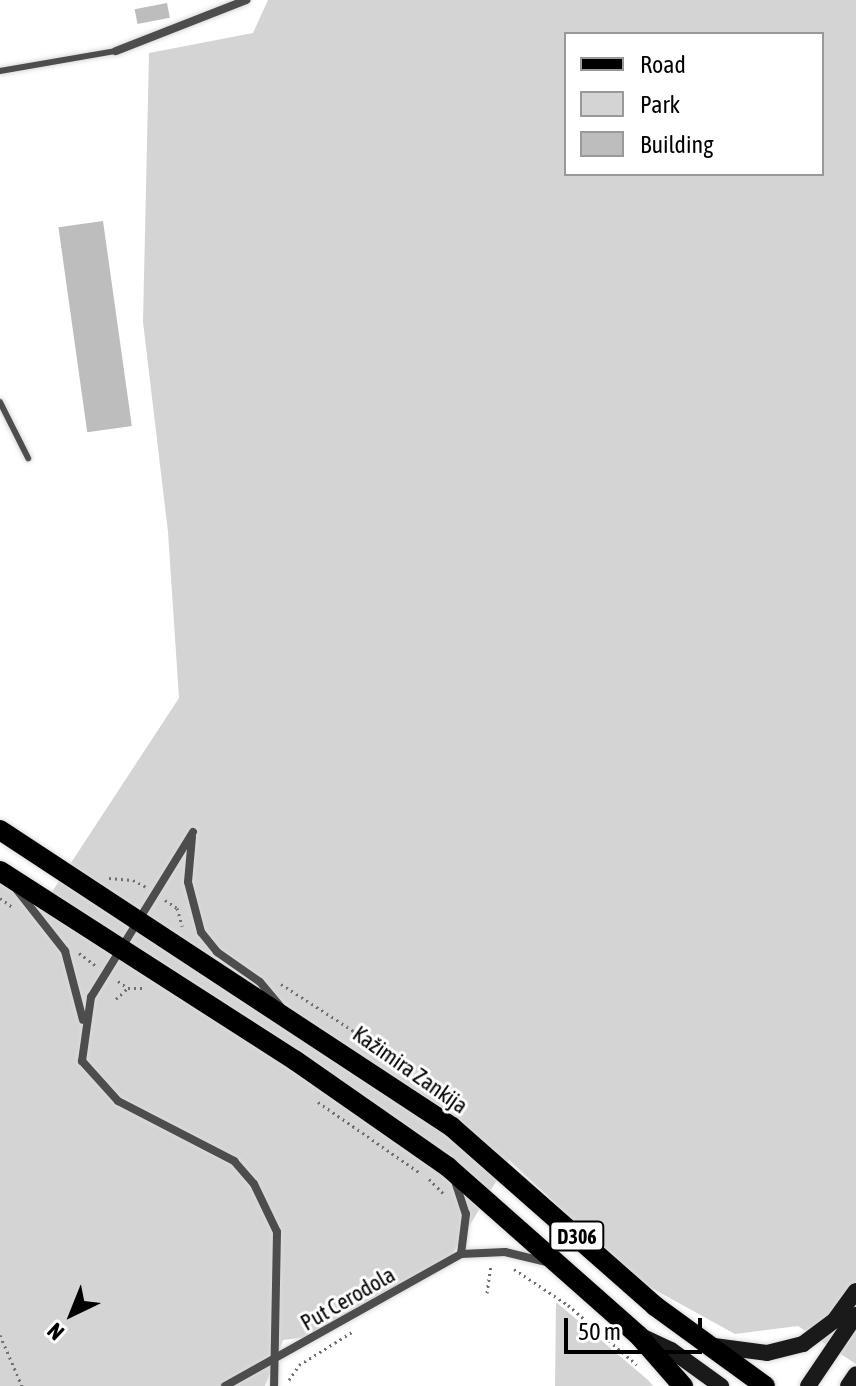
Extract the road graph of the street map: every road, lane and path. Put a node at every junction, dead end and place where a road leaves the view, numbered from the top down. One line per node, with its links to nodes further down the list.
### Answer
1 (246, 0): 2 (street)
2 (116, 51): 3 (lane)
3 (0, 71)
4 (0, 402): 5 (lane)
5 (28, 458)
6 (0, 830): 8 (main road, Kažimira Zankija / D306)
7 (5, 875): 9 (main road, D306); 13 (street)
8 (138, 920): 9 (street); 12 (main road, Kažimira Zankija / D306); 12 (street)
9 (120, 949): 13 (street); 15 (main road, D306)
10 (128, 988): 11 (path)
11 (116, 999)
12 (292, 1019): 24 (main road, Kažimira Zankija / D306)
13 (84, 1024): 25 (street)
14 (315, 1099): 16 (path)
15 (448, 1167): 17 (street); 18 (main road, D306)
16 (450, 1201)
17 (461, 1254): 18 (street); 25 (street, Put Cerodola)
18 (562, 1267): 23 (main road, D306)
19 (856, 1291): 24 (main road)
20 (487, 1293): 27 (path)
21 (856, 1315): 34 (main road)
22 (0, 1335): 28 (path)
23 (639, 1336): 31 (main road, D306); 32 (main road)
24 (703, 1344): 33 (main road, Kažimira Zankija / D306)
25 (274, 1362): 29 (street, Put Cerodola); 30 (street)
26 (856, 1374): 35 (main road)
27 (648, 1375)
28 (22, 1386)
29 (225, 1386)
30 (274, 1386)
31 (683, 1386)
32 (721, 1386)
33 (765, 1386)
34 (808, 1386)
35 (848, 1386)

